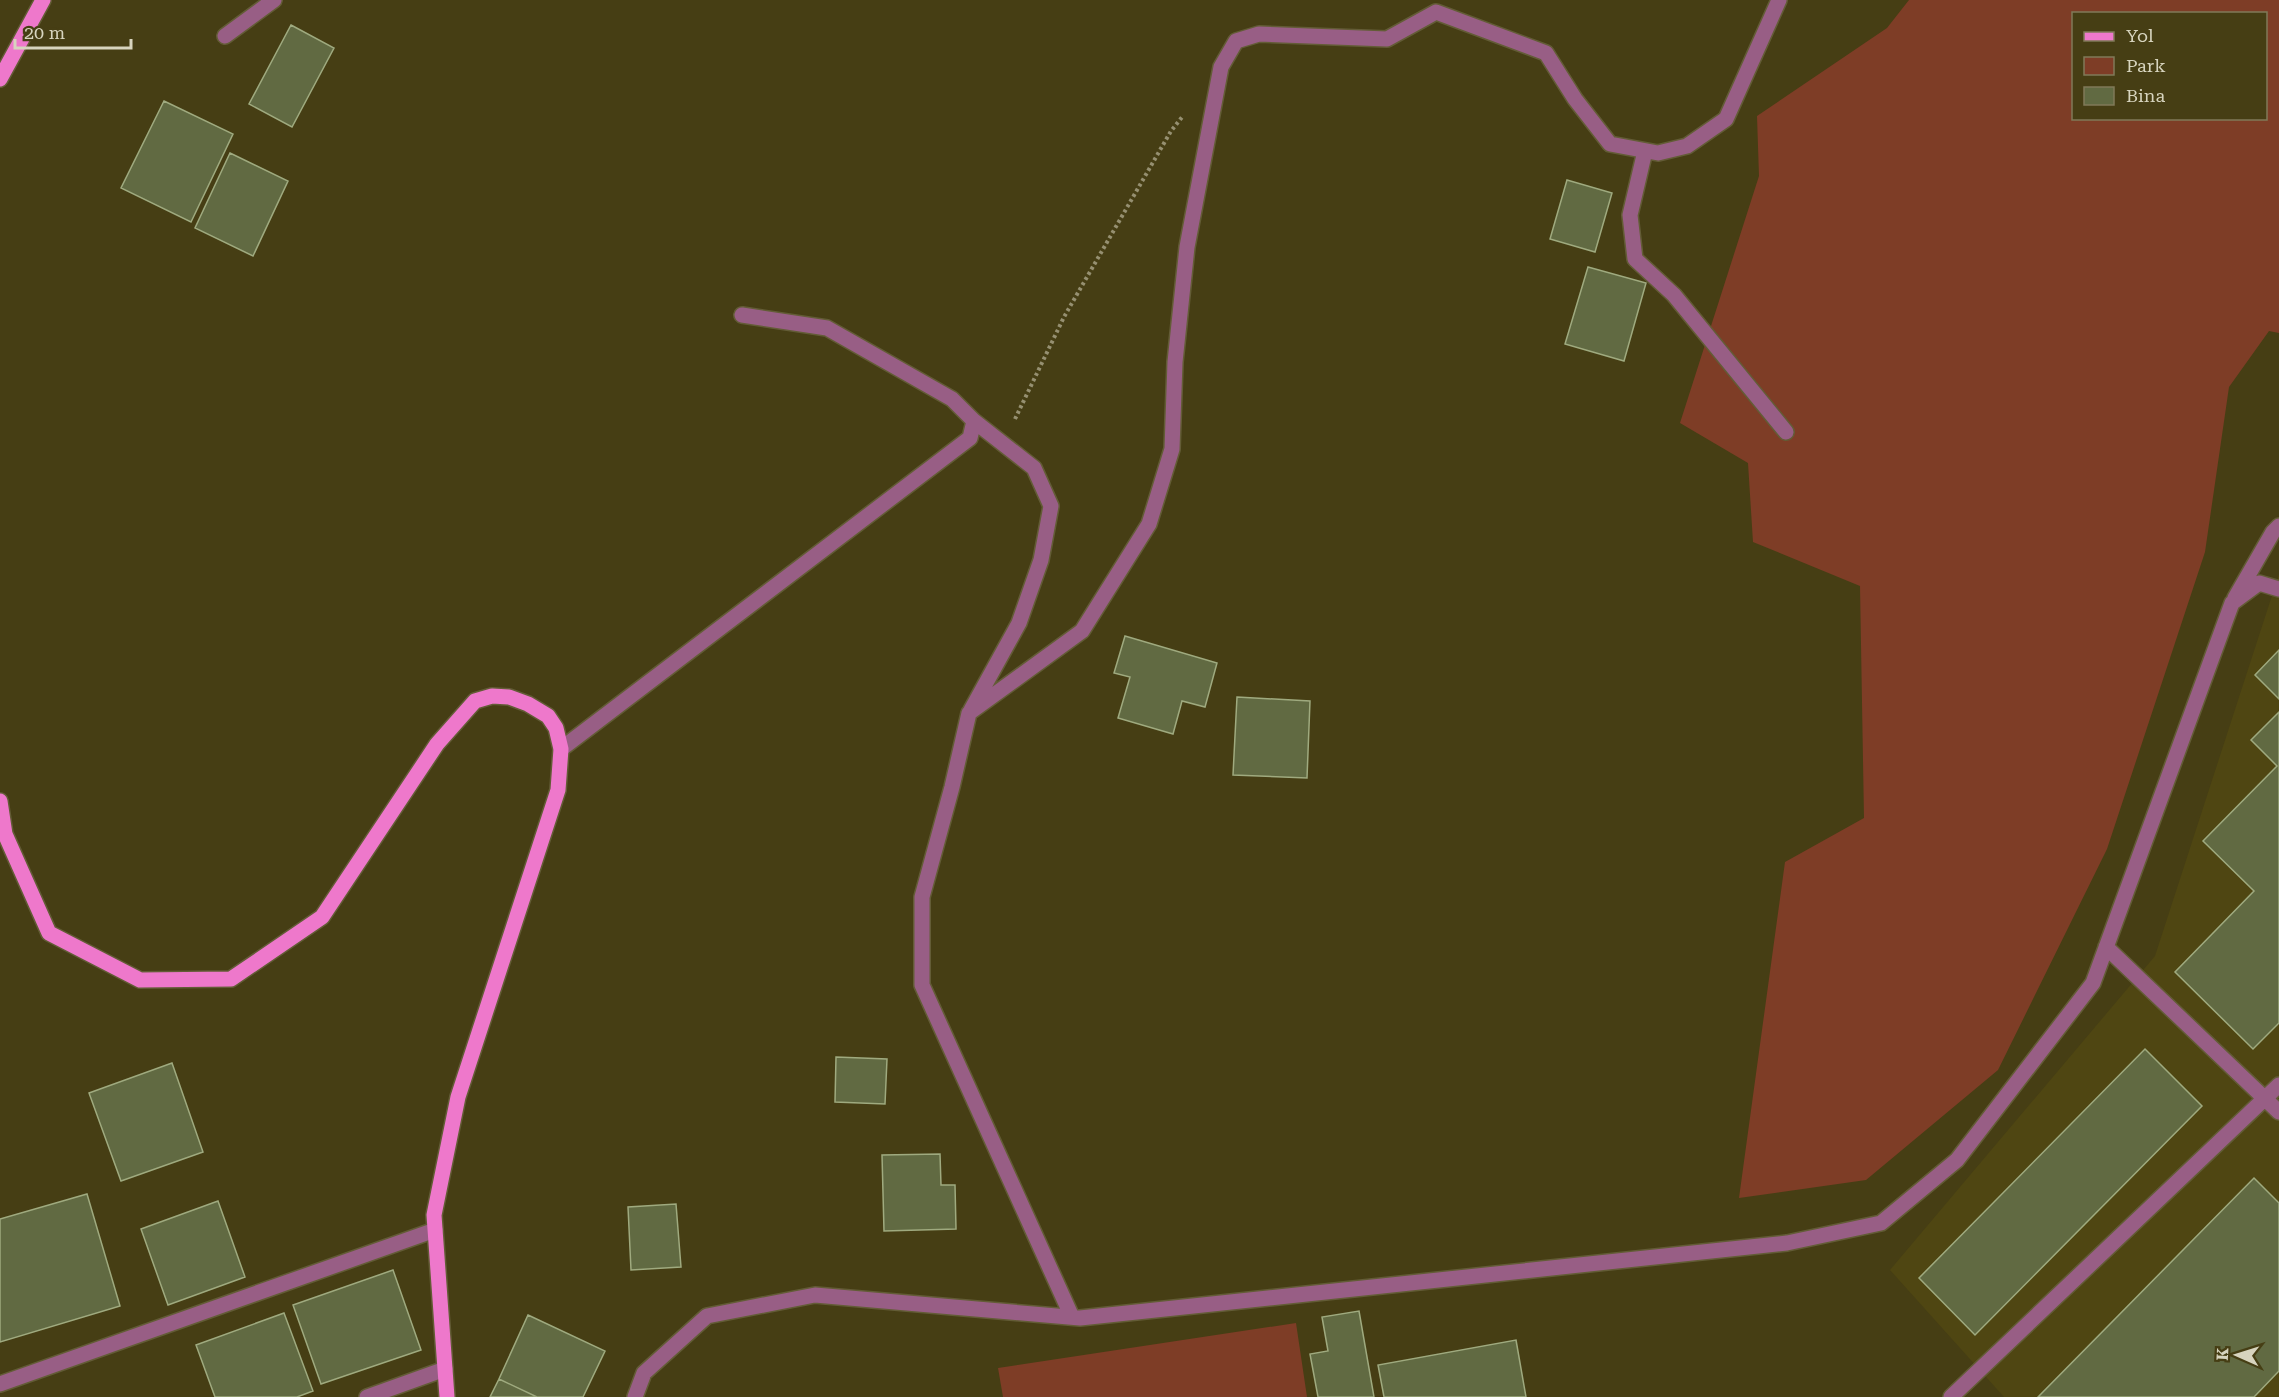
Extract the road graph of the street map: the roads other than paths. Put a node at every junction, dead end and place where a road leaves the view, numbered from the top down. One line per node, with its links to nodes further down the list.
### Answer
1 (43, 0): 6 (main road)
2 (274, 0): 5 (street)
3 (1779, 0): 7 (street)
4 (1436, 6): 7 (street); 14 (street)
5 (225, 36)
6 (0, 80)
7 (1645, 151): 10 (street)
8 (742, 315): 9 (street)
9 (974, 420): 14 (street); 15 (street)
10 (1786, 432)
11 (2279, 526): 13 (street)
12 (2279, 589): 13 (street)
13 (2232, 603): 17 (street)
14 (969, 713): 22 (street)
15 (561, 749): 16 (main road); 21 (main road)
16 (0, 801)
17 (2106, 947): 19 (street); 22 (street)
18 (2279, 1085): 19 (street)
19 (2266, 1099): 20 (street); 28 (street)
20 (2279, 1112)
21 (435, 1230): 23 (main road); 24 (street)
22 (1072, 1317): 27 (street)
23 (445, 1370): 25 (street); 26 (main road)
24 (0, 1384)
25 (367, 1397)
26 (447, 1397)
27 (634, 1397)
28 (1951, 1397)

